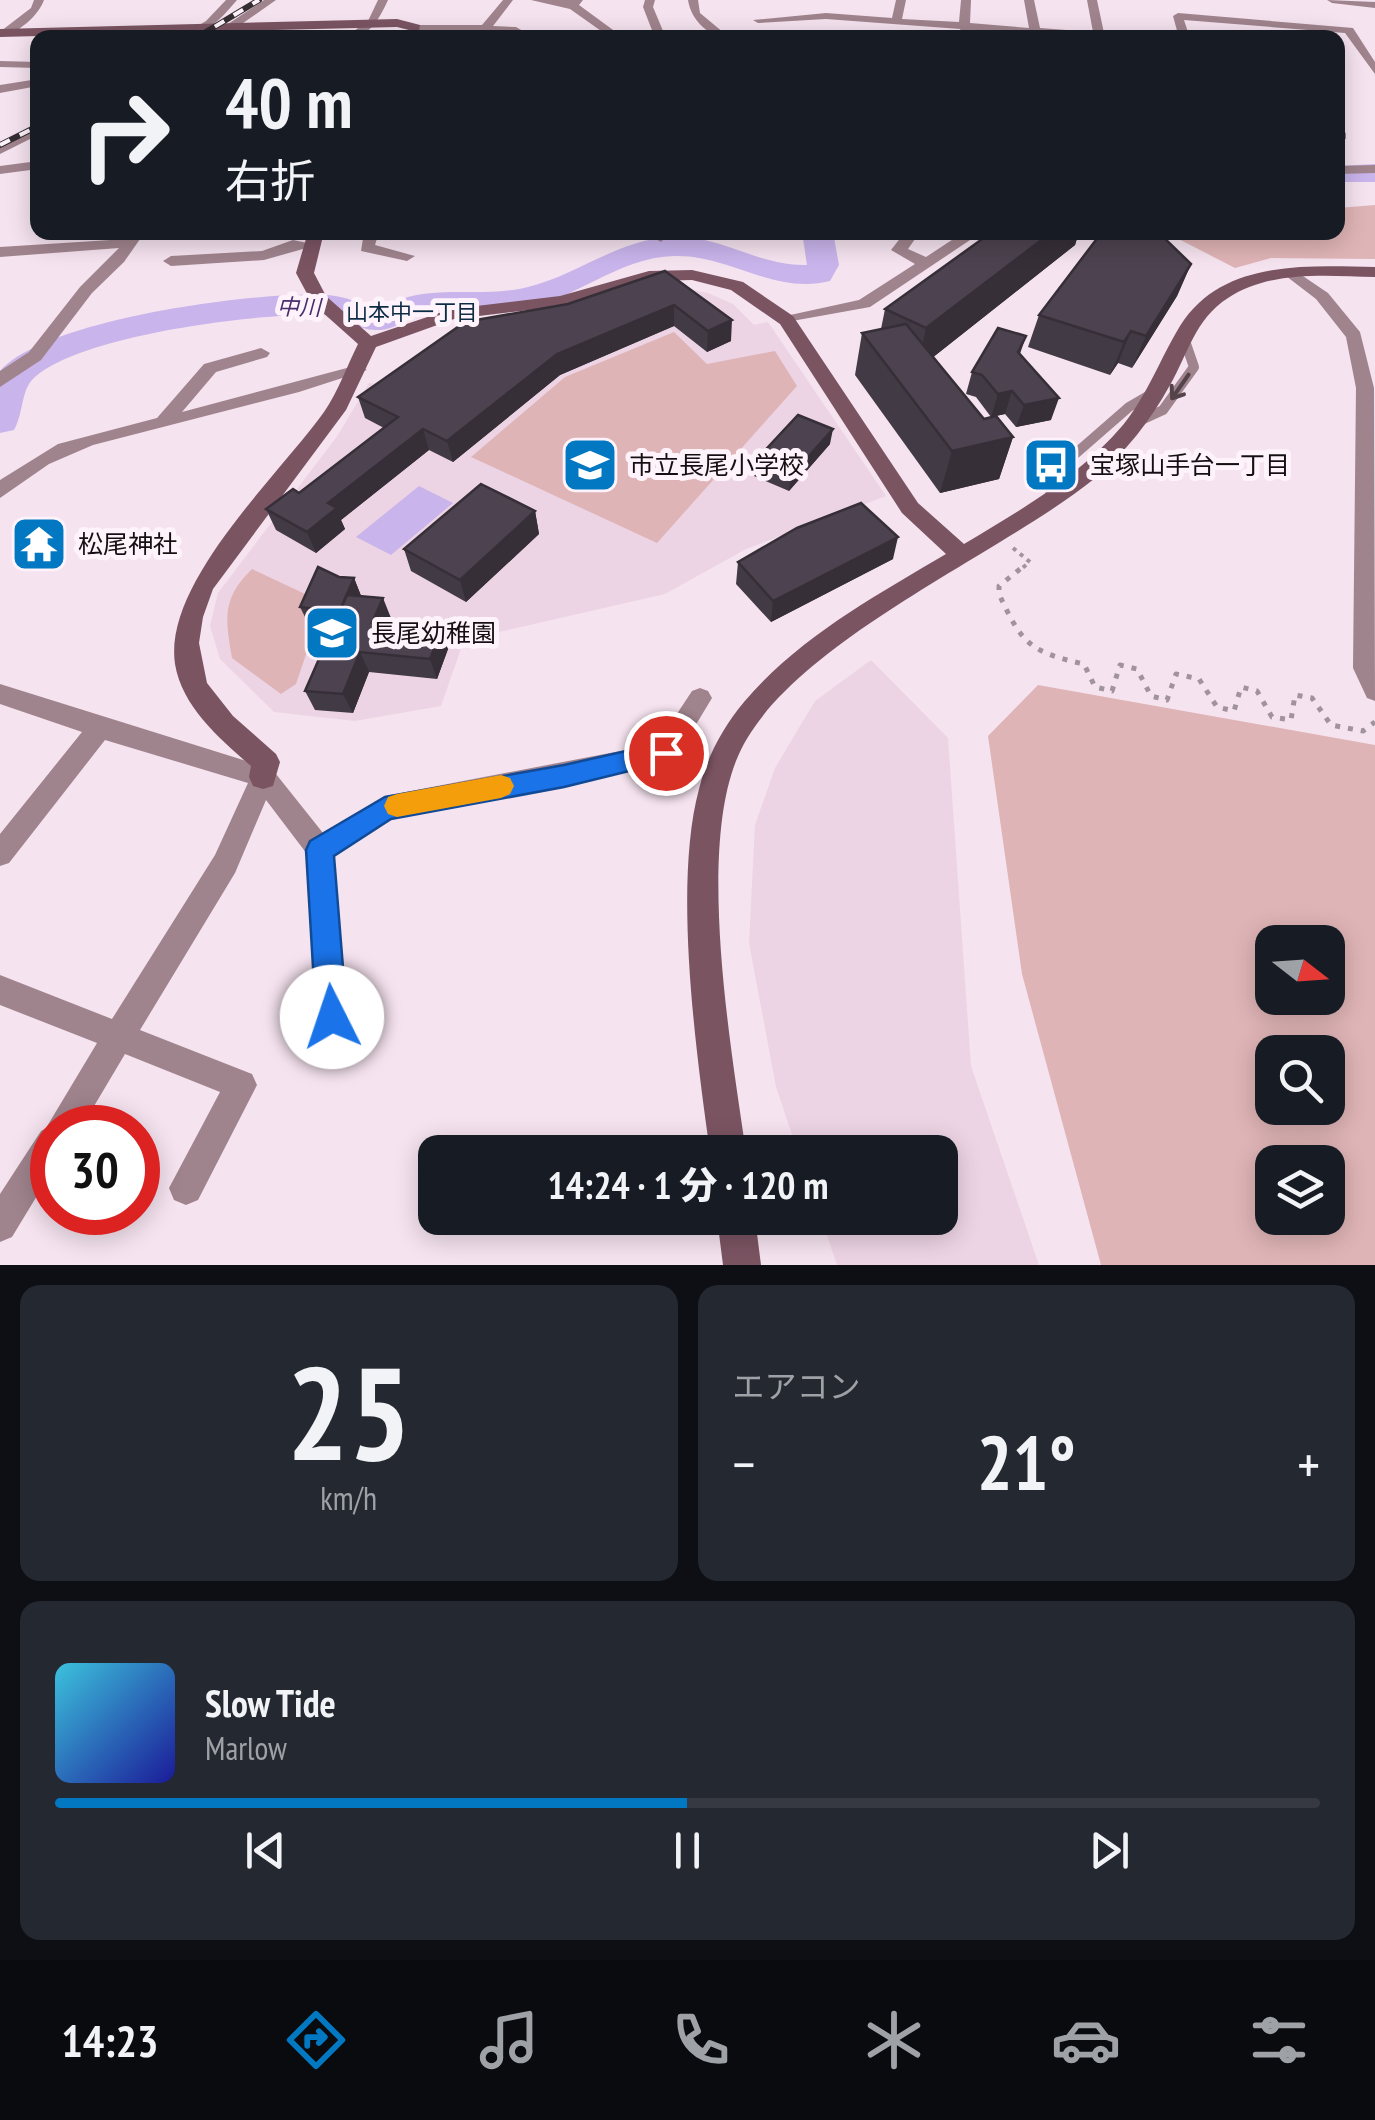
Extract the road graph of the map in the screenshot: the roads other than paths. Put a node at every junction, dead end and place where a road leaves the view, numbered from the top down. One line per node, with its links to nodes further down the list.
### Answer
1 (39, 0): 41 (street)
2 (232, 0): 22 (street)
3 (272, 0): 26 (street)
4 (383, 0): 20 (street)
5 (508, 0): 23 (street)
6 (536, 0): 15 (street)
7 (650, 0): 32 (street)
8 (693, 0): 33 (street)
9 (901, 0): 21 (street)
10 (966, 0): 36 (street)
11 (1029, 0): 37 (street)
12 (1092, 0): 38 (street)
13 (1172, 0): 18 (street)
14 (1332, 0): 16 (street); 40 (street)
15 (576, 3): 31 (street)
16 (1375, 5)
17 (759, 6): 19 (street)
18 (1178, 16): 39 (street); 40 (street)
19 (758, 20): 21 (street); 34 (street)
20 (372, 22): 26 (street); 27 (street); 28 (street)
21 (896, 22): 35 (street)
22 (200, 28): 24 (street); 25 (street); 26 (street)
23 (485, 29): 29 (street); 30 (street)
24 (161, 30)
25 (197, 30)
26 (237, 30)
27 (360, 30)
28 (406, 30)
29 (461, 30)
30 (514, 30)
31 (609, 30)
32 (657, 30)
33 (715, 30)
34 (762, 30)
35 (953, 30)
36 (967, 30)
37 (1035, 30)
38 (1099, 30)
39 (1182, 30)
40 (1349, 30): 43 (street)
41 (3, 33): 42 (street)
42 (30, 34)
43 (1362, 54): 46 (street)
44 (30, 62): 45 (street)
45 (0, 64)
46 (1375, 71)
47 (30, 83): 48 (street)
48 (0, 89)
49 (30, 134): 50 (street)
50 (0, 150)
51 (30, 166): 53 (street)
52 (1375, 169): 54 (street)
53 (0, 170)
54 (1345, 170)
55 (116, 240): 62 (street)
56 (133, 240): 73 (street)
57 (309, 240): 64 (street)
58 (313, 240): 70 (street)
59 (369, 240): 63 (street)
60 (907, 240): 65 (street)
61 (963, 240): 65 (street)
62 (1, 253)
63 (407, 256)
64 (171, 262)
65 (927, 264): 68 (street)
66 (1375, 272): 67 (street)
67 (1292, 273): 69 (street); 80 (street)
68 (787, 320): 70 (street); 79 (street)
69 (1183, 334): 74 (street); 76 (lane, one-way to 76)
70 (368, 343): 72 (street)
71 (261, 353): 75 (street)
72 (358, 370): 75 (street); 84 (street)
73 (0, 382)
74 (1156, 391): 76 (street); 78 (lane)
75 (163, 422): 77 (street)
76 (1136, 422): 78 (street)
77 (0, 491)
78 (1048, 502): 79 (street)
79 (963, 556): 91 (street)
80 (1375, 691)
81 (0, 694): 83 (street)
82 (700, 698): 85 (street)
83 (100, 728): 84 (street); 86 (street)
84 (262, 777): 85 (street); 88 (street)
85 (320, 850): 89 (street)
86 (0, 854)
87 (0, 990): 88 (street)
88 (119, 1037): 90 (street); 93 (street)
89 (334, 1050)
90 (76, 1105)
91 (726, 1135)
92 (30, 1177): 94 (street)
93 (186, 1188)
94 (0, 1225)
95 (738, 1235): 96 (street)
96 (742, 1265)

